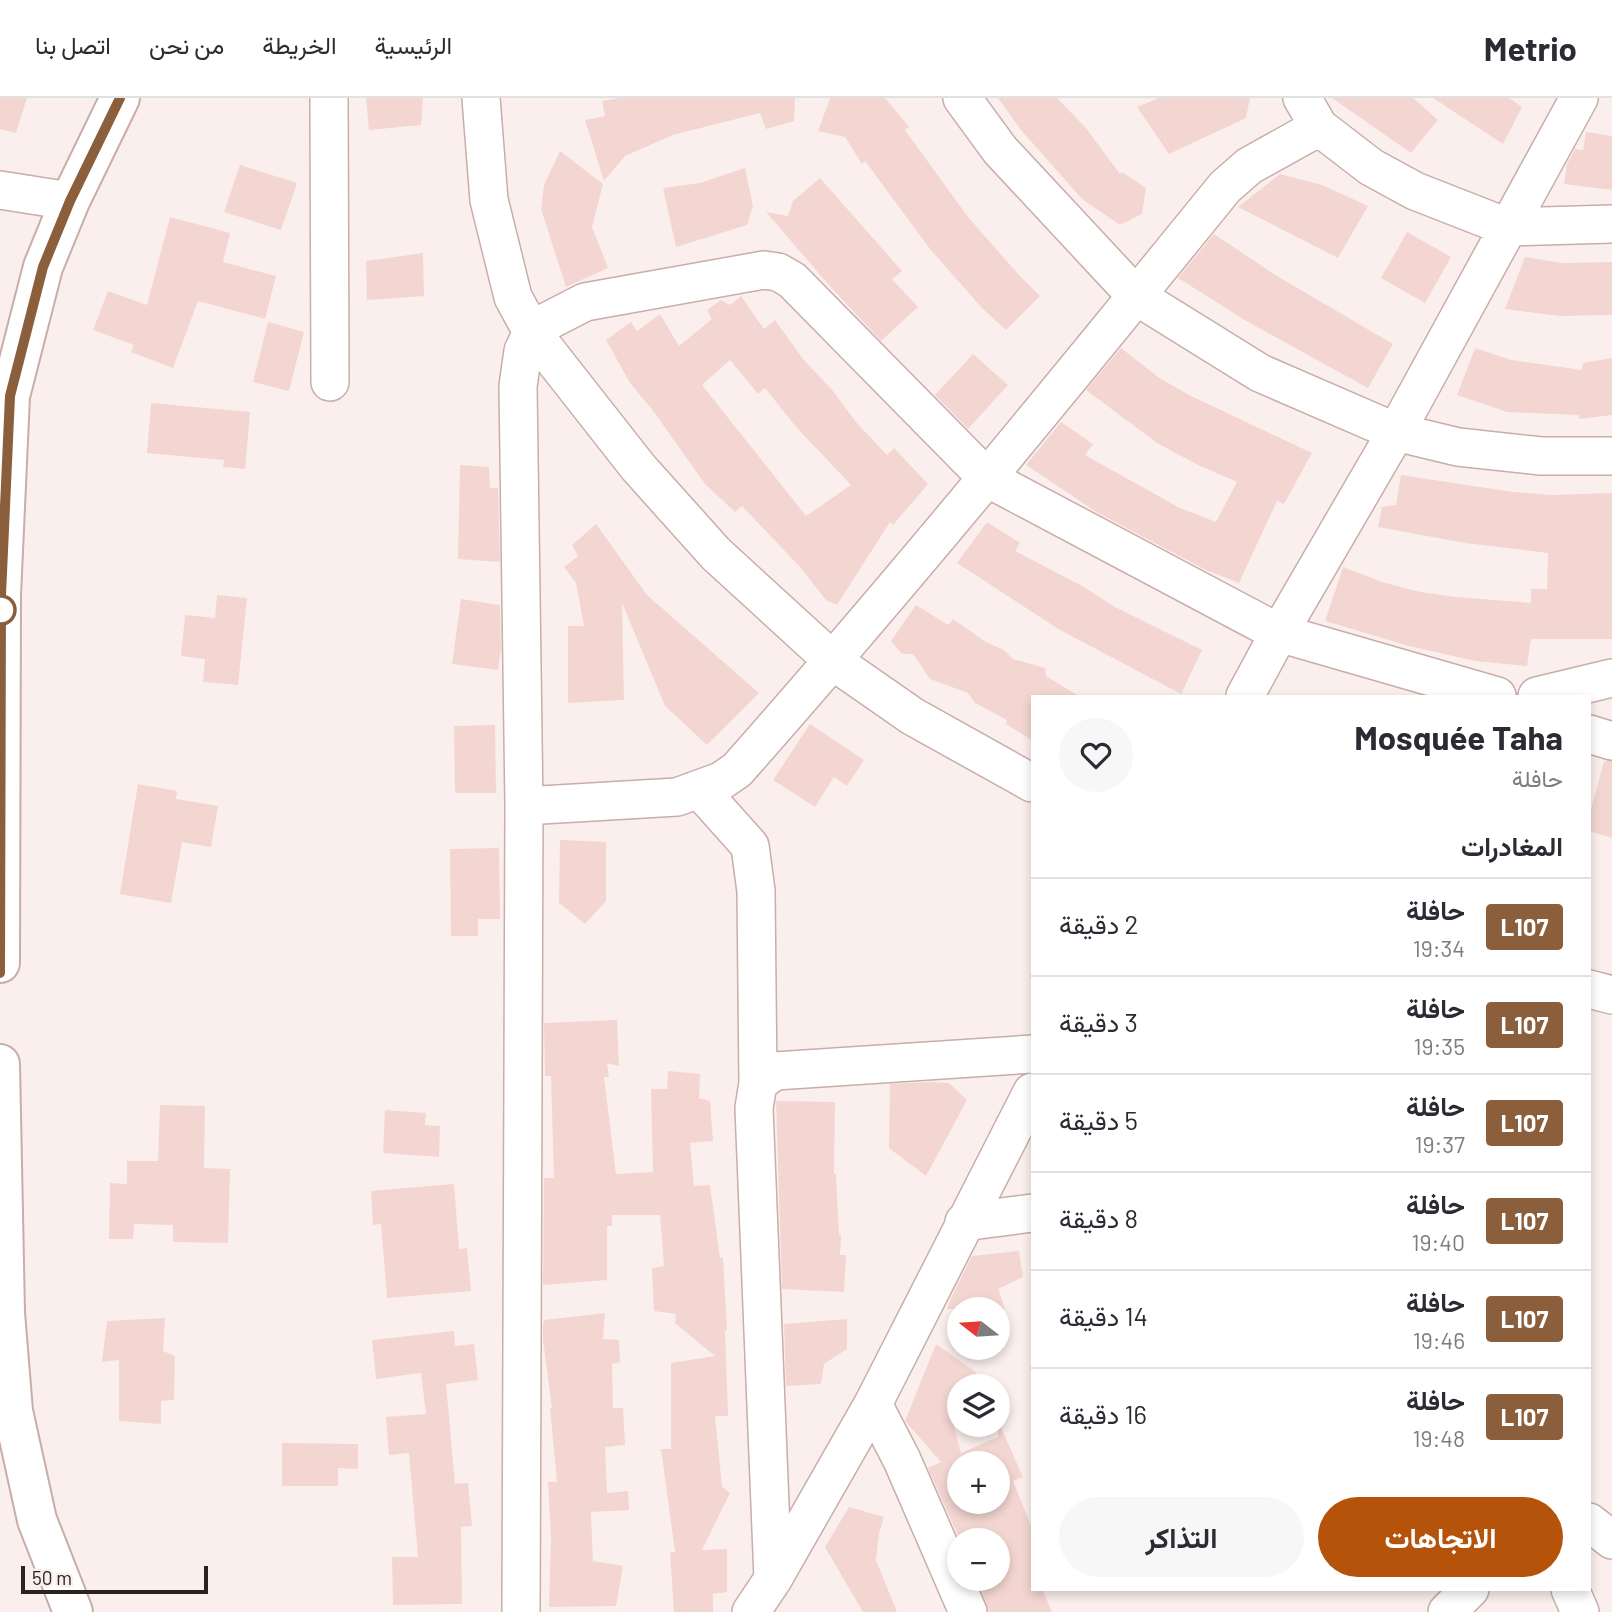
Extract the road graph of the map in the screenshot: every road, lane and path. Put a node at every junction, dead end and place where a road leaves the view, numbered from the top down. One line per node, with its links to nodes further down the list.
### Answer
1 (120, 98): 8 (main road)
2 (329, 98): 13 (street)
3 (481, 98): 12 (street)
4 (962, 98): 11 (street)
5 (1579, 98): 10 (street)
6 (1311, 112): 10 (street); 11 (street)
7 (0, 190): 8 (street)
8 (70, 201): 17 (main road)
9 (1612, 224): 10 (street)
10 (1507, 227): 14 (street)
11 (1136, 296): 14 (street); 16 (street)
12 (531, 332): 16 (street); 19 (street); 28 (street)
13 (330, 382)
14 (1396, 432): 15 (street); 18 (street)
15 (1612, 456)
16 (987, 478): 18 (street); 19 (street)
17 (3, 484): 29 (main road)
18 (1279, 633): 21 (street); 22 (street)
19 (833, 661): 26 (street); 27 (street)
20 (1612, 678): 23 (street)
21 (1246, 695)
22 (1494, 695)
23 (1541, 695)
24 (1591, 735): 25 (street)
25 (1612, 741)
26 (1031, 782)
27 (700, 790): 28 (street); 34 (street)
28 (524, 806): 47 (street)
29 (0, 963)
30 (1591, 990): 31 (street)
31 (1612, 995)
32 (1031, 1054): 34 (street)
33 (0, 1064): 37 (main road)
34 (758, 1083): 42 (street)
35 (1031, 1094): 38 (street)
36 (1031, 1213): 38 (street)
37 (2, 1218): 46 (main road)
38 (964, 1222): 39 (street)
39 (873, 1404): 42 (street); 49 (street)
40 (1591, 1524): 41 (street)
41 (1612, 1540)
42 (773, 1579): 48 (street)
43 (1468, 1591): 50 (street)
44 (1564, 1591): 51 (street)
45 (1571, 1591): 52 (street)
46 (73, 1612)
47 (521, 1612)
48 (751, 1612)
49 (968, 1612)
50 (1447, 1612)
51 (1559, 1612)
52 (1580, 1612)

